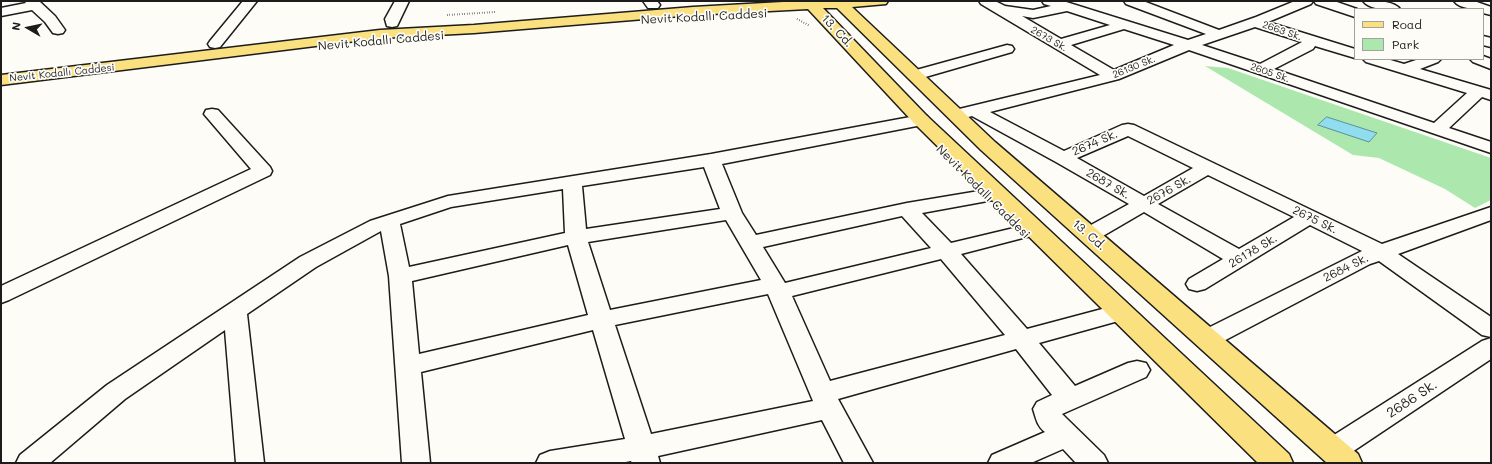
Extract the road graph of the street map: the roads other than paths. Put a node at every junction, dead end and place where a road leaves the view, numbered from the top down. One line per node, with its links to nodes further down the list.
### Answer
1 (250, 1): 29 (street)
2 (402, 1): 23 (street)
3 (718, 1): 13 (main road, Nevit Kodallı Caddesi)
4 (881, 1): 15 (main road, Nevit Kodallı Caddesi)
5 (886, 1): 26 (main road)
6 (1049, 1): 17 (street, 2605 Sk.)
7 (1131, 1): 27 (street)
8 (1306, 1): 22 (street, 26130 Sk.)
9 (1322, 1): 21 (street)
10 (1370, 1): 18 (street)
11 (1461, 1): 19 (street)
12 (33, 3): 20 (street); 25 (street)
13 (652, 3): 23 (main road, Nevit Kodallı Caddesi)
14 (810, 3): 15 (main road, Nevit Kodallı Caddesi); 43 (main road, Nevit Kodallı Caddesi); 47 (main road, 13. Cd.)
15 (847, 4): 26 (main road, 13. Cd.); 32 (main road)
16 (992, 5): 17 (street); 30 (street, 2673 Sk.)
17 (1066, 7): 24 (street, 2605 Sk.)
18 (1390, 8)
19 (1482, 8)
20 (1, 12)
21 (1354, 13)
22 (1254, 22): 27 (street, 26130 Sk.); 28 (street, 2663 Sk.)
23 (392, 23): 29 (main road, Nevit Kodallı Caddesi)
24 (1124, 25): 30 (street); 31 (street, 2605 Sk.)
25 (58, 30)
26 (869, 30): 32 (main road, 13. Cd.)
27 (1218, 34): 31 (street, 26130 Sk.)
28 (1310, 41): 34 (street, 2663 Sk.); 40 (street)
29 (215, 44): 43 (main road, Nevit Kodallı Caddesi)
30 (1059, 44): 42 (street, 2673 Sk.)
31 (1188, 45): 40 (street, 2605 Sk.); 42 (street, 26130 Sk.)
32 (887, 48): 41 (main road, 13. Cd.)
33 (1007, 49): 41 (street)
34 (1354, 54)
35 (1374, 60): 39 (street)
36 (1430, 60): 39 (street)
37 (1481, 60): 38 (street)
38 (1491, 64)
39 (1405, 69): 44 (street)
40 (1260, 70): 49 (street, 2605 Sk.)
41 (915, 75): 45 (main road, 13. Cd.)
42 (1113, 76): 45 (street, 26130 Sk.)
43 (3, 79)
44 (1485, 93): 49 (street)
45 (966, 113): 51 (street, 2687 Sk.); 63 (main road, 13. Cd.)
46 (212, 114): 72 (street)
47 (921, 120): 52 (street); 55 (main road, 13. Cd.)
48 (1128, 129): 51 (street, 2674 Sk.); 53 (street, 2675 Sk.)
49 (1437, 130): 50 (street, 2605 Sk.)
50 (1491, 148)
51 (1063, 158): 56 (street, 2687 Sk.)
52 (711, 160): 54 (street); 58 (street)
53 (1207, 168): 56 (street, 2676 Sk.); 60 (street, 2675 Sk.)
54 (572, 182): 61 (street); 64 (street)
55 (998, 194): 57 (street); 62 (main road, 13. Cd.)
56 (1142, 204): 63 (street, 2676 Sk.); 68 (street, 2687 Sk.)
57 (907, 209): 65 (street); 66 (street)
58 (732, 213): 64 (street); 65 (street)
59 (1491, 213): 67 (street, 2684 Sk.)
60 (1309, 217): 67 (street, 2675 Sk.); 68 (street, 26178 Sk.)
61 (390, 221): 69 (street); 73 (street)
62 (1035, 230): 66 (street); 74 (main road, 13. Cd.)
63 (1088, 235): 78 (main road, 13. Cd.)
64 (576, 237): 69 (street); 75 (street)
65 (750, 243): 71 (street)
66 (947, 251): 71 (street); 77 (street)
67 (1381, 252): 76 (street, 2675 Sk.); 78 (street, 2684 Sk.)
68 (1240, 259): 70 (street, 26178 Sk.)
69 (400, 276): 80 (street)
70 (1197, 284)
71 (777, 289): 75 (street); 83 (street)
72 (1, 295)
73 (235, 311): 87 (street); 88 (street)
74 (1121, 312): 77 (street); 94 (main road, 13. Cd.)
75 (602, 320): 80 (street); 85 (street)
76 (1491, 329)
77 (1022, 338): 82 (street); 83 (street)
78 (1207, 339): 86 (main road, 13. Cd.)
79 (1491, 347): 86 (street, 2686 Sk.)
80 (408, 366): 89 (street)
81 (1136, 370): 82 (street)
82 (1070, 399): 84 (street)
83 (826, 400): 85 (street); 91 (street)
84 (1067, 435): 92 (street); 93 (street)
85 (643, 455): 90 (street)
86 (1340, 457)
87 (30, 463)
88 (250, 463)
89 (416, 463)
90 (550, 463)
91 (859, 463)
92 (1002, 463)
93 (1094, 463)
94 (1278, 463)

